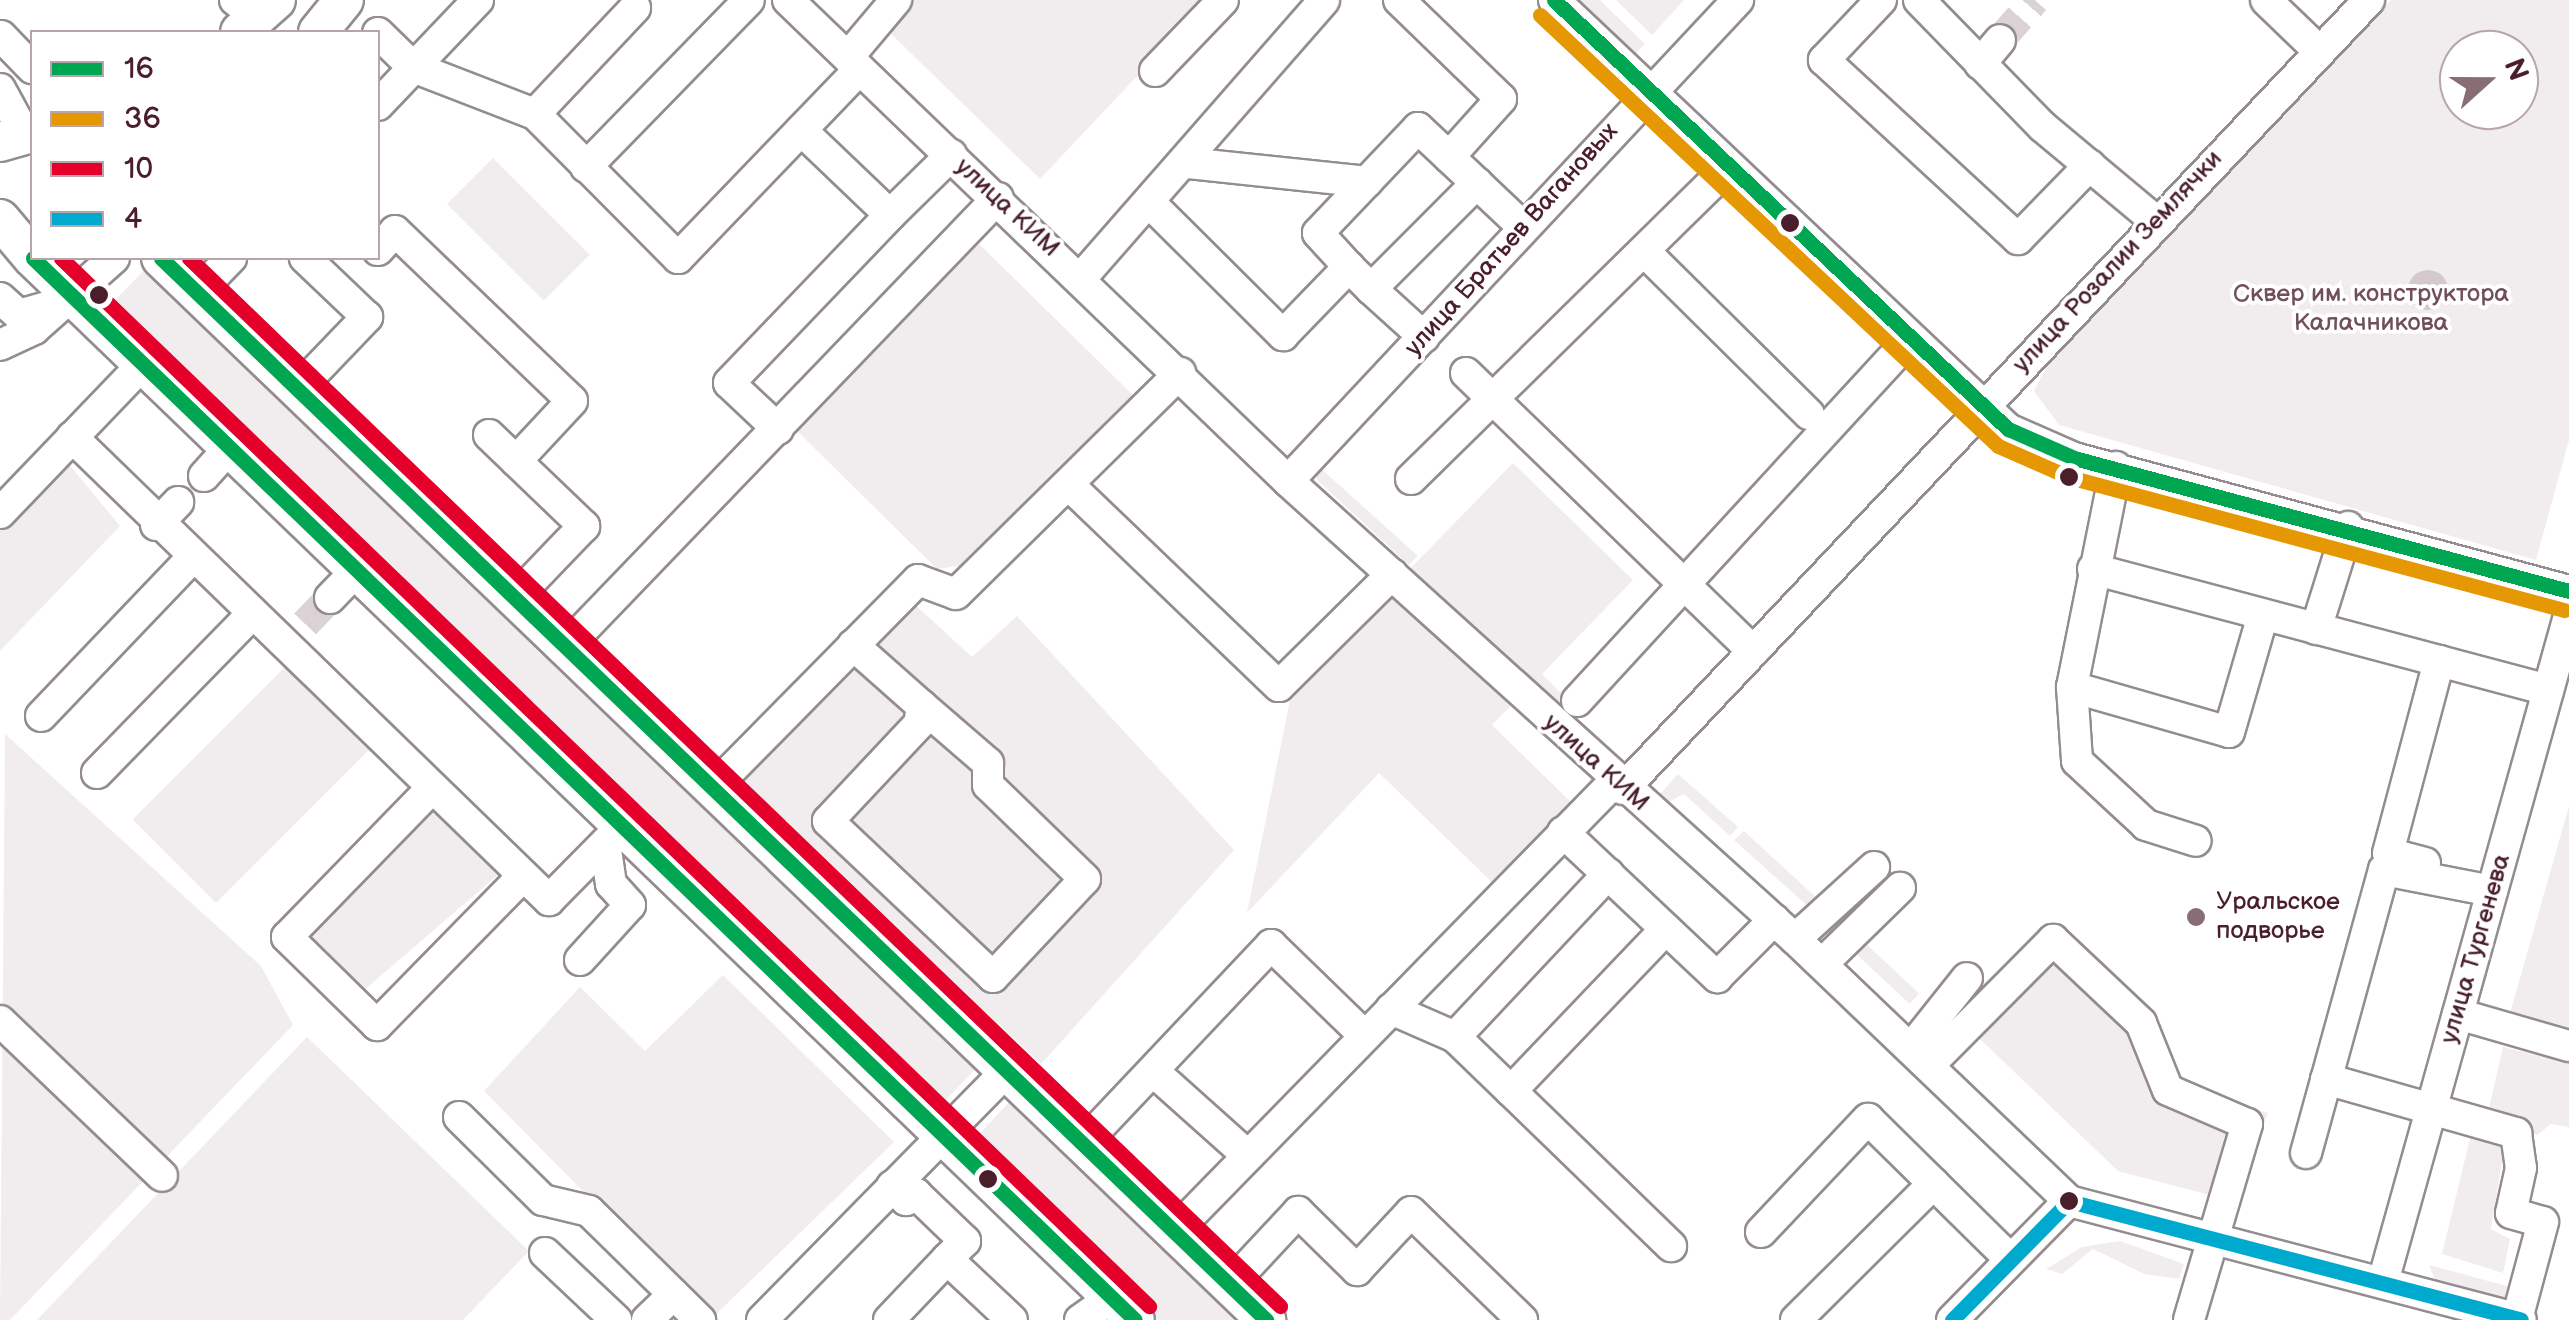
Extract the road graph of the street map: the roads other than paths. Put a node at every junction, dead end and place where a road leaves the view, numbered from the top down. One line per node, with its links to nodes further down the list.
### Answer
1 (344, 0): 16 (main road); 17 (street)
2 (478, 0): 25 (street)
3 (748, 0): 37 (street)
4 (788, 0): 22 (street, улица КИМ)
5 (896, 0): 22 (street)
6 (1223, 0): 26 (street)
7 (1324, 0): 35 (street)
8 (1399, 0): 34 (street)
9 (1554, 0): 28 (street)
10 (1738, 0): 28 (street, улица Братьев Вагановых)
11 (1881, 0): 36 (street)
12 (1918, 0): 23 (street)
13 (2266, 0): 21 (street)
14 (2369, 0): 21 (street, улица Розалии Землячки)
15 (635, 2): 30 (street)
16 (320, 30)
17 (374, 30)
18 (0, 36): 24 (street)
19 (380, 36): 25 (street)
20 (2000, 40): 23 (street)
21 (2318, 50): 45 (street, улица Розалии Землячки)
22 (854, 63): 31 (street); 33 (street, улица КИМ)
23 (1980, 64): 36 (street)
24 (30, 66)
25 (413, 68): 29 (street); 30 (street)
26 (1154, 70)
27 (0, 89): 32 (street)
28 (1648, 93): 38 (street); 46 (street, улица Братьев Вагановых)
29 (380, 103)
30 (535, 114): 37 (street)
31 (802, 130): 37 (street); 43 (street)
32 (14, 141)
33 (950, 155): 41 (street, улица КИМ); 43 (street)
34 (1449, 157): 39 (street); 40 (street)
35 (1186, 163): 39 (street); 42 (street)
36 (2090, 165): 45 (street)
37 (586, 167)
38 (1727, 169): 48 (street); 64 (street)
39 (1367, 182): 56 (street)
40 (1477, 183): 46 (street); 58 (street)
41 (998, 198): 57 (street, улица КИМ); 73 (street)
42 (1152, 205): 56 (street); 57 (street)
43 (890, 216): 73 (street)
44 (9, 221): 49 (main road)
45 (2156, 221): 71 (street, улица Розалии Землячки)
46 (1522, 226): 63 (street, улица Братьев Вагановых)
47 (380, 248): 77 (street)
48 (1644, 251): 70 (street); 72 (street)
49 (30, 252)
50 (36, 260): 61 (main road)
51 (112, 260): 61 (street)
52 (162, 260): 60 (main road)
53 (230, 260): 60 (street)
54 (307, 260): 59 (street)
55 (368, 260): 59 (street)
56 (1349, 267): 58 (street)
57 (1081, 278): 67 (street, улица КИМ)
58 (1372, 289): 63 (street)
59 (338, 290): 69 (street)
60 (198, 293): 69 (main road)
61 (73, 296): 62 (street); 65 (street); 66 (main road)
62 (0, 298)
63 (1424, 338): 81 (street, улица Братьев Вагановых)
64 (1910, 340): 71 (street); 91 (street)
65 (0, 345)
66 (143, 364): 75 (street); 76 (main road)
67 (1180, 372): 81 (street, улица КИМ); 82 (street)
68 (1466, 373): 70 (street)
69 (298, 389): 94 (main road)
70 (1495, 403): 80 (street); 91 (street)
71 (1983, 408): 78 (street); 101 (street, улица Розалии Землячки)
72 (1809, 414)
73 (778, 429): 100 (street)
74 (489, 435): 77 (street)
75 (72, 437): 84 (street); 85 (street)
76 (230, 447): 79 (street); 89 (main road)
77 (516, 461): 94 (street)
78 (2116, 467): 86 (street); 88 (street)
79 (204, 476)
80 (1410, 479)
81 (1288, 481): 90 (street, улица КИМ)
82 (1068, 484): 90 (street); 99 (street)
83 (178, 502): 85 (street)
84 (0, 513)
85 (156, 525): 87 (street)
86 (2348, 527): 92 (street); 98 (street)
87 (192, 558): 95 (street); 107 (street)
88 (2093, 569): 96 (street); 103 (street)
89 (357, 570): 93 (street); 113 (main road)
90 (1392, 574): 109 (street, улица КИМ)
91 (1682, 586): 101 (street); 105 (street)
92 (2569, 591)
93 (330, 598)
94 (515, 598): 100 (main road)
95 (251, 615): 108 (street); 110 (street)
96 (2263, 615): 98 (street); 103 (street)
97 (2569, 616): 104 (street, улица Тургенева)
98 (2316, 629): 102 (street)
99 (853, 645): 106 (street); 111 (street)
100 (566, 647): 111 (main road)
101 (1753, 651): 109 (street, улица Розалии Землячки)
102 (2438, 661): 104 (street); 118 (street)
103 (2072, 688): 114 (street)
104 (2548, 690): 120 (street, улица Тургенева)
105 (1577, 701)
106 (922, 706): 106 (street)
107 (41, 716)
108 (97, 773)
109 (1618, 786): 112 (street, улица Розалии Землячки); 122 (street, улица КИМ)
110 (432, 788): 117 (street); 117 (street)
111 (713, 788): 133 (main road)
112 (1563, 832): 116 (street); 126 (street, улица Розалии Землячки)
113 (613, 835): 117 (street); 123 (street); 139 (main road)
114 (2196, 841)
115 (1874, 868): 122 (street)
116 (1608, 874): 121 (street); 130 (street)
117 (523, 876)
118 (2457, 882): 120 (street); 135 (street)
119 (1900, 888): 124 (street)
120 (2492, 891): 127 (street, улица Тургенева)
121 (1666, 929): 122 (street); 136 (street)
122 (1785, 929): 124 (street, улица КИМ)
123 (580, 960)
124 (1822, 964): 132 (street, улица КИМ)
125 (1967, 978): 132 (street)
126 (1391, 1009): 129 (street, улица Розалии Землячки); 130 (street)
127 (2458, 1014): 131 (street); 137 (street, улица Тургенева)
128 (0, 1021): 143 (street)
129 (1365, 1036): 134 (street); 142 (street, улица Розалии Землячки)
130 (1455, 1037): 136 (street)
131 (2569, 1046)
132 (1921, 1056): 146 (street, улица КИМ); 149 (street)
133 (1007, 1071): 139 (street); 140 (main road)
134 (1153, 1071): 140 (street); 142 (street)
135 (2326, 1079): 137 (street); 141 (street)
136 (1511, 1091): 150 (street)
137 (2432, 1108): 154 (street, улица Тургенева); 170 (street)
138 (459, 1118): 156 (street)
139 (944, 1136): 145 (street); 157 (main road)
140 (1083, 1144): 147 (main road)
141 (2306, 1153)
142 (1248, 1156): 147 (street, улица Розалии Землячки)
143 (162, 1176)
144 (1934, 1182): 148 (street); 152 (street); 167 (street)
145 (892, 1186): 153 (street); 161 (street)
146 (2069, 1201): 149 (street, улица КИМ); 152 (street)
147 (1174, 1232): 155 (main road)
148 (1761, 1232)
149 (2219, 1242): 154 (street, улица КИМ); 169 (street)
150 (1672, 1246)
151 (545, 1253): 158 (street)
152 (2010, 1259): 168 (street)
153 (947, 1260): 162 (street); 163 (street)
154 (2383, 1282): 170 (street, улица КИМ)
155 (1230, 1286): 165 (main road); 166 (street)
156 (674, 1294): 159 (street); 160 (street)
157 (1124, 1309): 164 (street)
158 (616, 1320)
159 (648, 1320)
160 (700, 1320)
161 (762, 1320)
162 (889, 1320)
163 (1012, 1320)
164 (1080, 1320)
165 (1266, 1320)
166 (1522, 1320)
167 (1796, 1320)
168 (1952, 1320)
169 (2189, 1320)
170 (2519, 1320)

